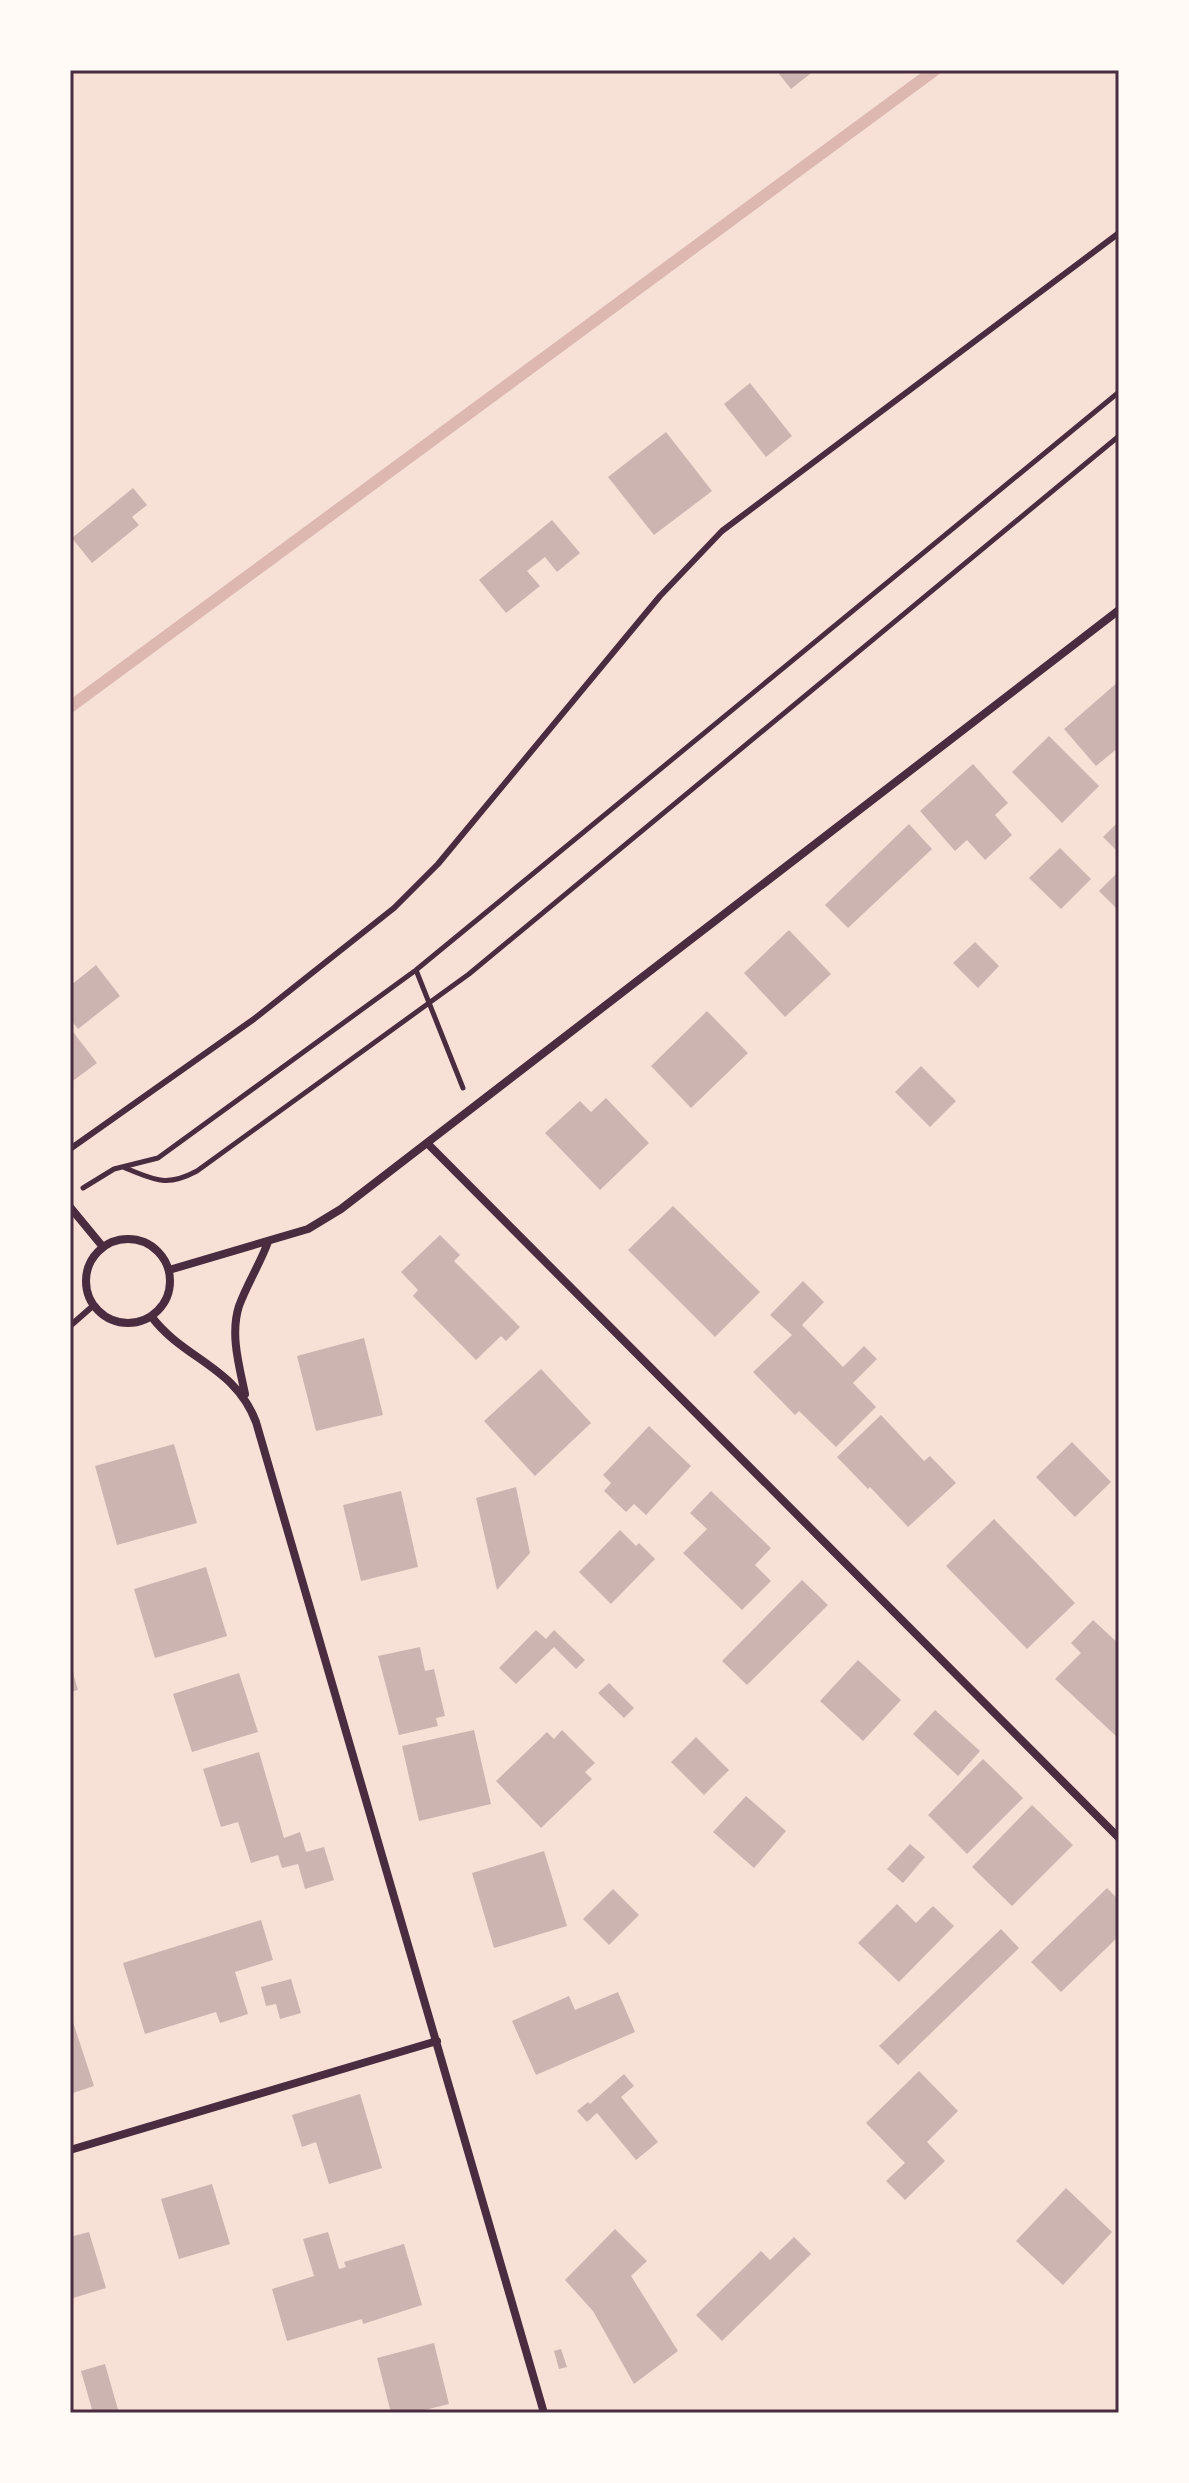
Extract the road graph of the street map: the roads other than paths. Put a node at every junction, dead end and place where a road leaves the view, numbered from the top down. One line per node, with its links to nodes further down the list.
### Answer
1 (1119, 233): 4 (lane)
2 (1119, 610): 3 (street)
3 (427, 1143): 6 (street); 13 (street)
4 (70, 1149)
5 (70, 1207): 7 (street)
6 (268, 1242): 8 (street); 12 (street)
7 (103, 1247): 8 (street); 9 (street)
8 (169, 1270): 10 (street)
9 (94, 1305): 10 (street); 11 (lane)
10 (151, 1316): 12 (street)
11 (70, 1326)
12 (246, 1398): 14 (street)
13 (1119, 1838)
14 (437, 2041): 15 (street); 16 (street)
15 (70, 2150)
16 (544, 2413)

